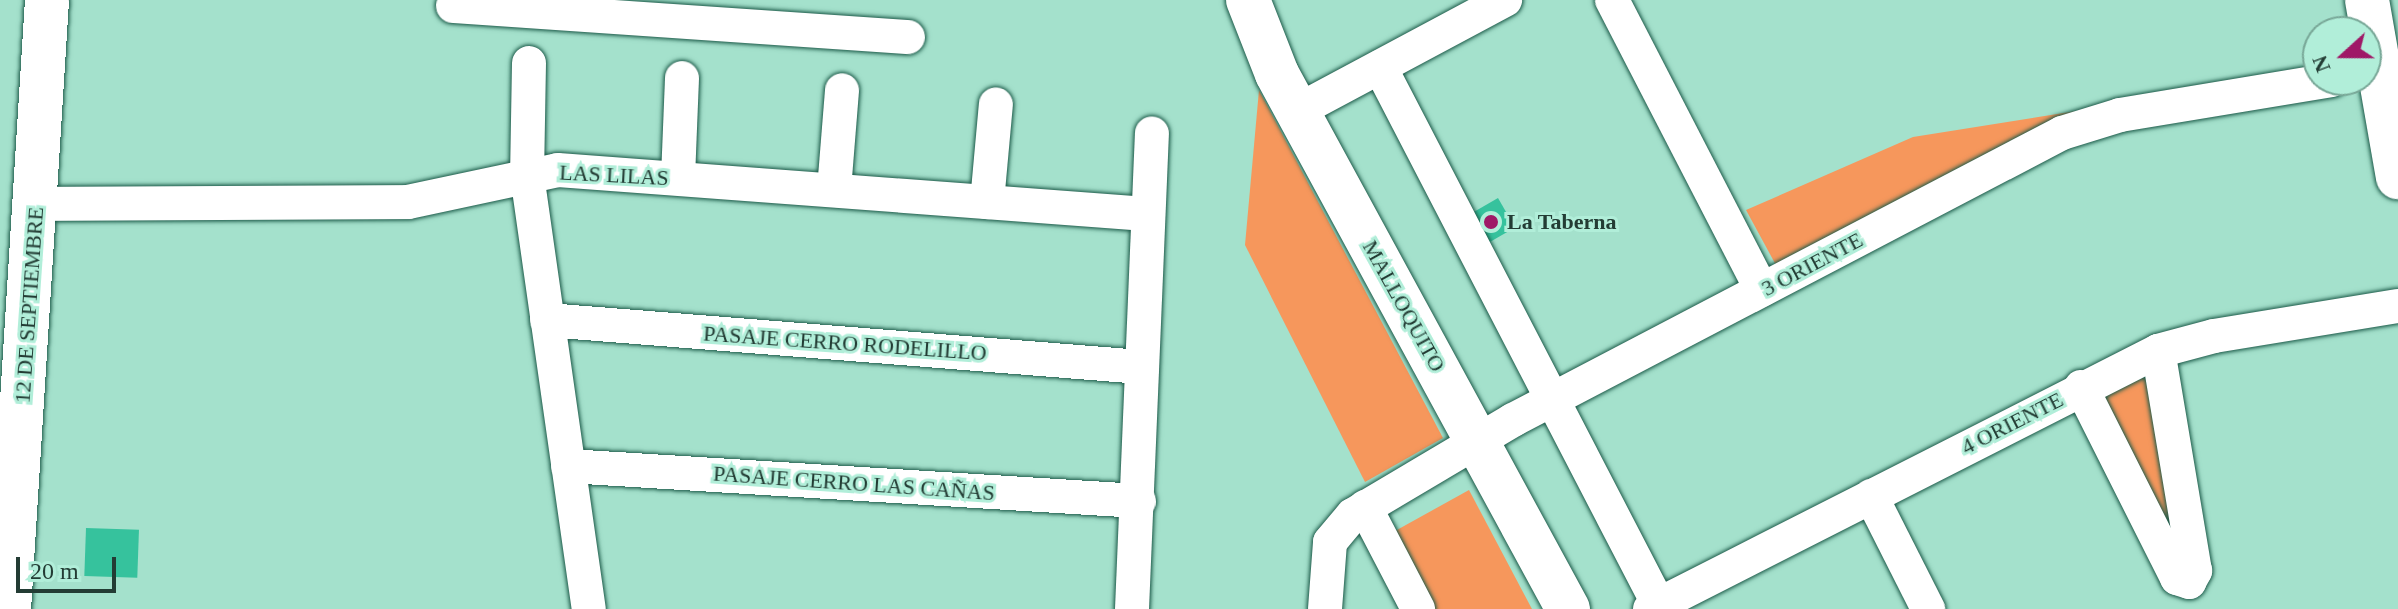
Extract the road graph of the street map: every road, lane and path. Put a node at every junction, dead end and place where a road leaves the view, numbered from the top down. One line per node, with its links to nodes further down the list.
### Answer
1 (47, 0): 22 (street, 12 DE SEPTIEMBRE)
2 (1248, 0): 15 (street, MALLOQUITO)
3 (1505, 0): 9 (street)
4 (1612, 0): 24 (street)
5 (453, 6): 6 (street)
6 (631, 9): 7 (street)
7 (908, 37)
8 (529, 63): 17 (street)
9 (1380, 67): 15 (street); 30 (street)
10 (2382, 76): 18 (street)
11 (682, 78): 19 (street)
12 (2302, 85): 24 (street, 3 ORIENTE)
13 (842, 90): 20 (street)
14 (996, 104): 21 (street)
15 (1297, 111): 31 (street, MALLOQUITO)
16 (1152, 133): 23 (street)
17 (527, 175): 19 (street, LAS LILAS); 22 (street, LAS LILAS); 26 (street)
18 (2398, 177)
19 (678, 178): 20 (street, LAS LILAS)
20 (834, 190): 21 (street, LAS LILAS)
21 (987, 202): 23 (street, LAS LILAS)
22 (36, 204): 37 (street, 12 DE SEPTIEMBRE)
23 (1146, 214): 28 (street)
24 (1762, 290): 30 (street, 3 ORIENTE)
25 (2398, 306): 27 (street, 4 ORIENTE)
26 (547, 320): 28 (street, PASAJE CERRO RODELILLO); 32 (street)
27 (2158, 351): 29 (street, 4 ORIENTE); 29 (street)
28 (1142, 367): 34 (street)
29 (2081, 387): 33 (street, 4 ORIENTE)
30 (1553, 399): 31 (street, 3 ORIENTE); 36 (street)
31 (1478, 440): 35 (street, 3 ORIENTE); 42 (street, MALLOQUITO)
32 (568, 466): 34 (street, PASAJE CERRO LAS CAÑAS); 38 (street)
33 (1871, 496): 36 (street, 4 ORIENTE); 43 (street)
34 (1139, 501): 39 (street)
35 (1365, 507): 40 (street, 3 ORIENTE); 41 (street)
36 (1657, 608)
37 (9, 609)
38 (590, 609)
39 (1132, 609)
40 (1325, 609)
41 (1418, 609)
42 (1568, 609)
43 (1928, 609)

